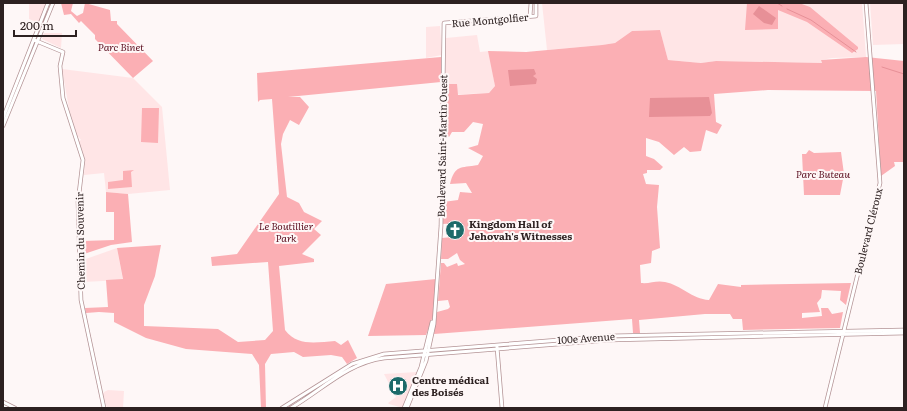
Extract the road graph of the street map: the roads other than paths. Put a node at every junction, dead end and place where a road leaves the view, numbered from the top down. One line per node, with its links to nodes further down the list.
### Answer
1 (48, 3): 8 (street)
2 (53, 3): 8 (street)
3 (531, 3): 6 (street)
4 (536, 3): 6 (street, Rue Montgolfier)
5 (866, 3): 12 (street, Boulevard Cléroux)
6 (530, 16): 7 (street, Rue Montgolfier)
7 (444, 23): 14 (street, Boulevard Saint-Martin Ouest)
8 (36, 40): 9 (street); 10 (street); 19 (street, Chemin du Souvenir)
9 (3, 118)
10 (3, 126)
11 (904, 331): 12 (street, 100e Avenue)
12 (843, 334): 13 (street, 100e Avenue); 25 (street, Boulevard Cléroux)
13 (497, 347): 14 (street, 100e Avenue); 24 (street)
14 (426, 353): 20 (street, 100e Avenue); 21 (street, 100e Avenue); 22 (street, Boulevard Saint-Martin Ouest); 23 (street, Boulevard Saint-Martin Ouest)
15 (3, 402): 18 (street)
16 (3, 406): 17 (street)
17 (7, 408)
18 (15, 408)
19 (104, 408)
20 (282, 408)
21 (291, 408)
22 (404, 408)
23 (408, 408)
24 (502, 408)
25 (825, 408)

